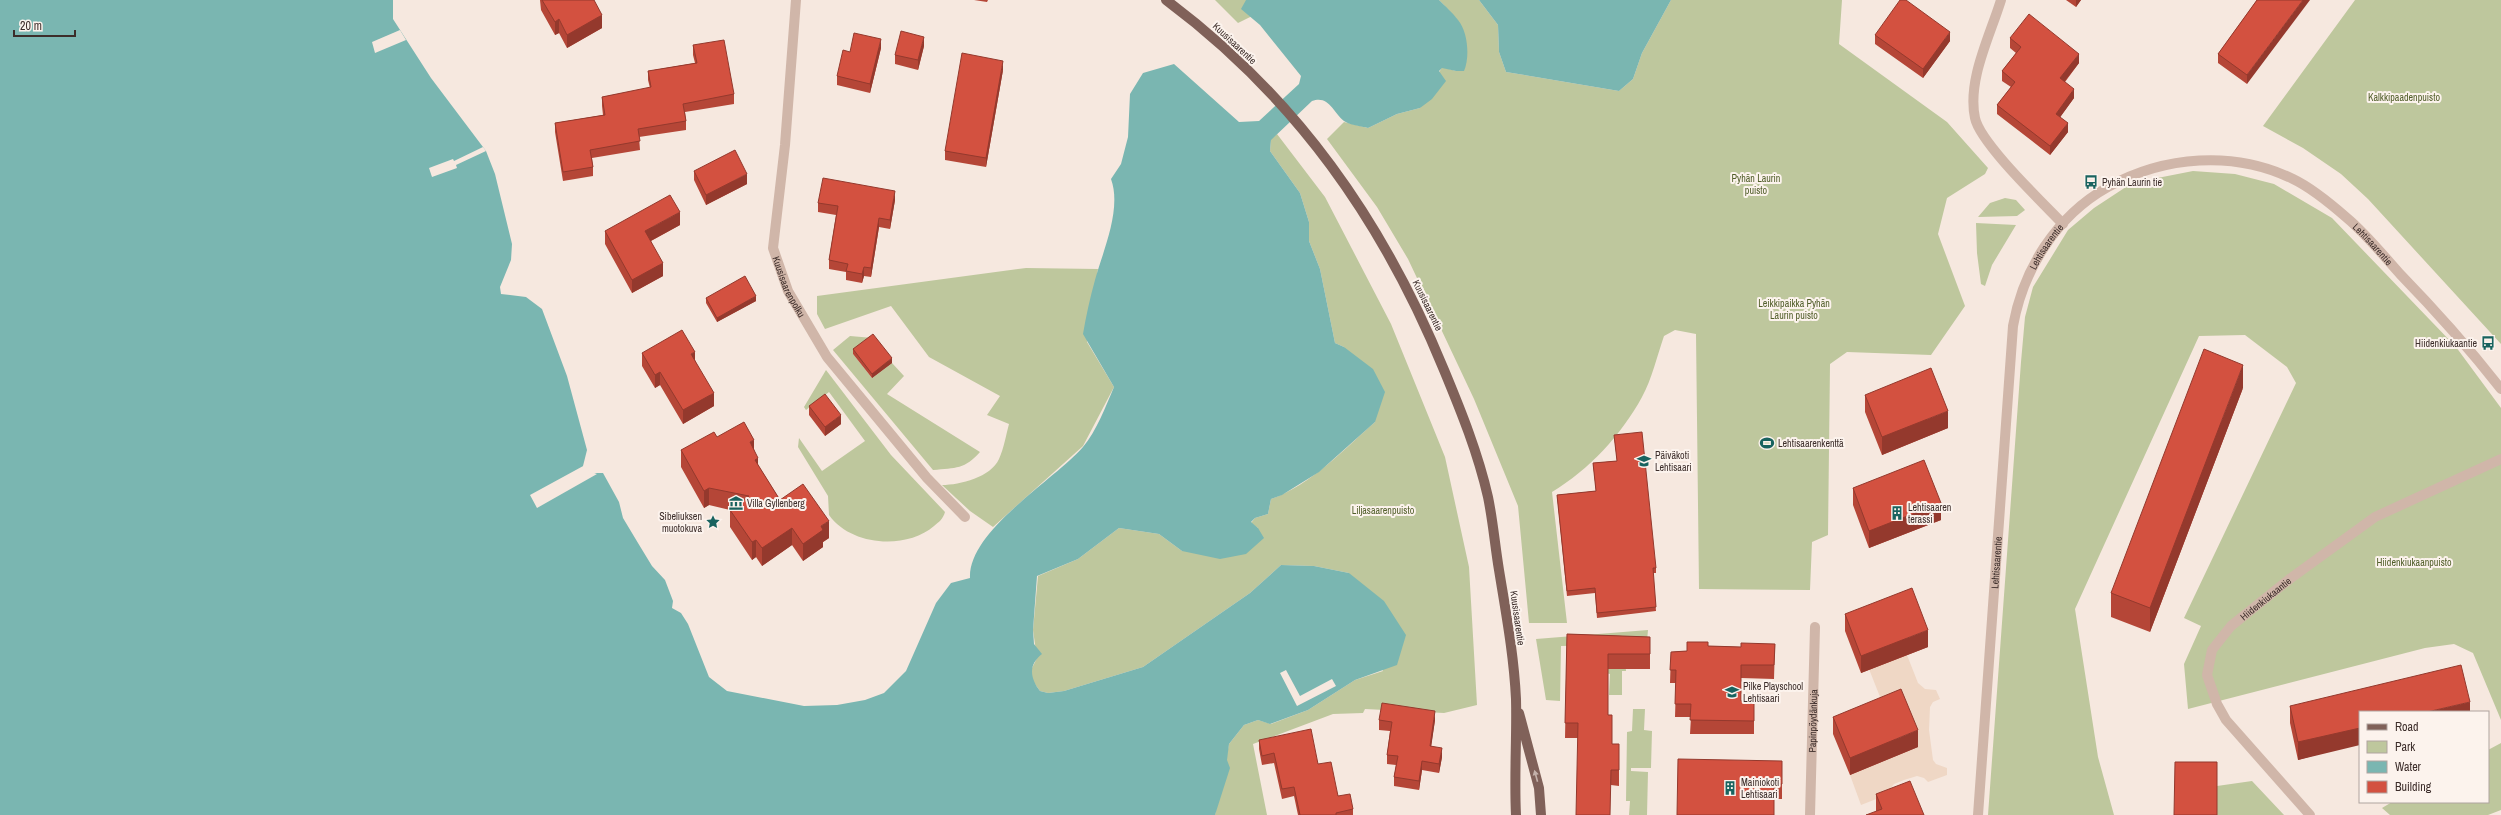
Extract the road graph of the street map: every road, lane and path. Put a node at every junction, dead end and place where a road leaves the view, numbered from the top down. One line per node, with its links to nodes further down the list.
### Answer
1 (796, 0): 7 (street, Kuusisaarenpolku)
2 (1166, 0): 9 (main road, Kuusisaarentie)
3 (2001, 0): 4 (street)
4 (2063, 224): 5 (street, Lehtisaarentie); 13 (street, Lehtisaarentie)
5 (2501, 389)
6 (2501, 459): 14 (street, Hiidenkiukaantie)
7 (965, 517)
8 (1815, 627): 12 (street, Papinpöydänkuja)
9 (1516, 699): 10 (main road, Kuusisaarentie); 11 (main road, Kuusisaarentie, one-way to 9)
10 (1516, 815)
11 (1541, 815)
12 (1810, 815)
13 (1978, 815)
14 (2310, 815)

